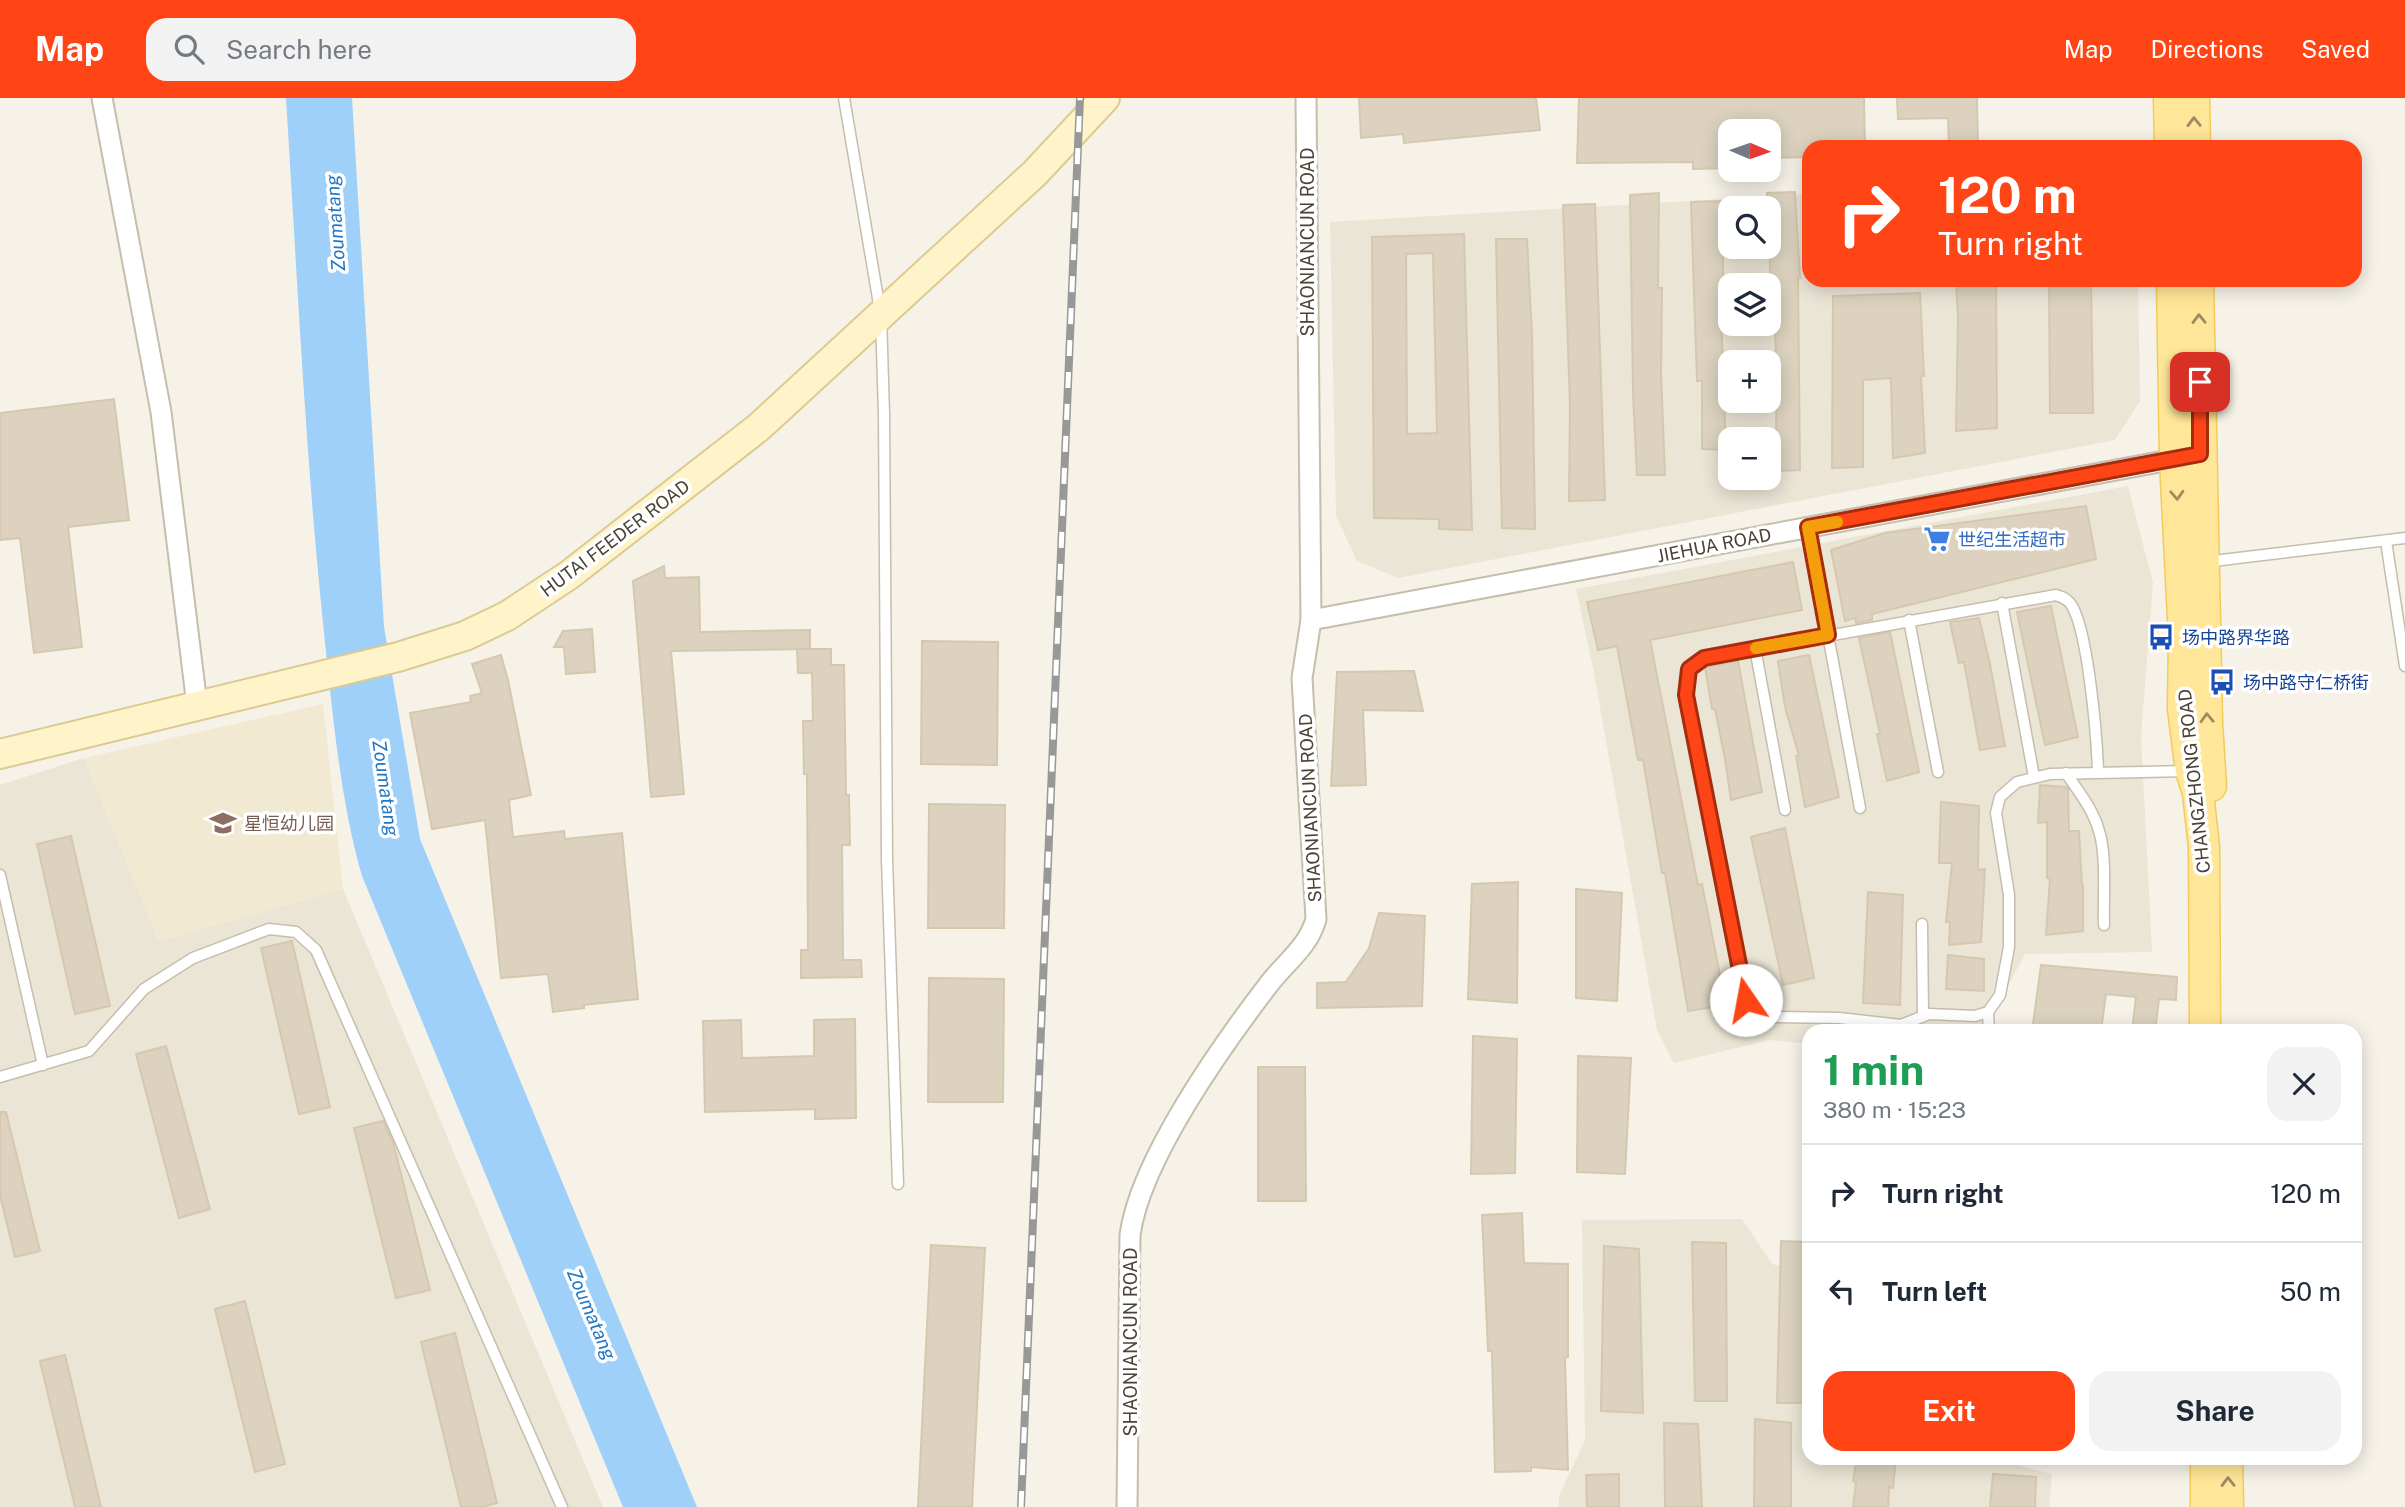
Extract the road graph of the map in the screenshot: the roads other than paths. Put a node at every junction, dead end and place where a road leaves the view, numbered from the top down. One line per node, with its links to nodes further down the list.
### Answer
1 (102, 98): 23 (street)
2 (844, 98): 11 (lane)
3 (1105, 98): 11 (street, HUTAI FEEDER ROAD)
4 (1306, 98): 18 (street, SHAONIANCUN ROAD)
5 (2169, 98): 7 (main road)
6 (2194, 98): 8 (main road, one-way to 6)
7 (2170, 140)
8 (2195, 140)
9 (2173, 287): 12 (main road, CHANGZHONG ROAD)
10 (2198, 287): 12 (main road, CHANGZHONG ROAD, one-way to 10)
11 (881, 316): 23 (street, HUTAI FEEDER ROAD); 44 (lane)
12 (2188, 456): 13 (street, JIEHUA ROAD); 16 (main road, CHANGZHONG ROAD); 25 (main road, CHANGZHONG ROAD, one-way to 25)
13 (1808, 527): 18 (street, JIEHUA ROAD); 20 (lane)
14 (2405, 538): 15 (lane)
15 (2386, 541): 16 (lane); 22 (lane)
16 (2205, 562): 25 (main road, CHANGZHONG ROAD, one-way to 16)
17 (2001, 603): 19 (lane); 27 (lane); 29 (lane)
18 (1311, 620): 48 (street, SHAONIANCUN ROAD)
19 (1909, 620): 20 (lane); 26 (lane)
20 (1828, 635): 21 (lane); 30 (lane)
21 (1755, 648): 31 (lane); 37 (lane)
22 (2405, 666)
23 (197, 705): 24 (street, HUTAI FEEDER ROAD)
24 (0, 754)
25 (2200, 771): 27 (lane); 40 (main road, CHANGZHONG ROAD); 41 (main road, CHANGZHONG ROAD)
26 (1938, 772)
27 (2098, 772): 28 (lane)
28 (2066, 773): 29 (lane); 34 (lane)
29 (2034, 777): 35 (lane)
30 (1860, 808)
31 (1785, 810)
32 (0, 874): 42 (lane)
33 (1922, 924): 36 (lane)
34 (2104, 925)
35 (1987, 1012): 36 (lane); 39 (lane)
36 (1923, 1016): 38 (lane)
37 (1888, 1024)
38 (1903, 1024)
39 (1988, 1024)
40 (2205, 1024)
41 (2219, 1024)
42 (43, 1065): 43 (lane); 47 (lane)
43 (0, 1077)
44 (898, 1184)
45 (2206, 1465): 49 (main road)
46 (2227, 1465): 50 (main road, one-way to 46)
47 (562, 1507)
48 (1126, 1507)
49 (2206, 1507)
50 (2228, 1507)

